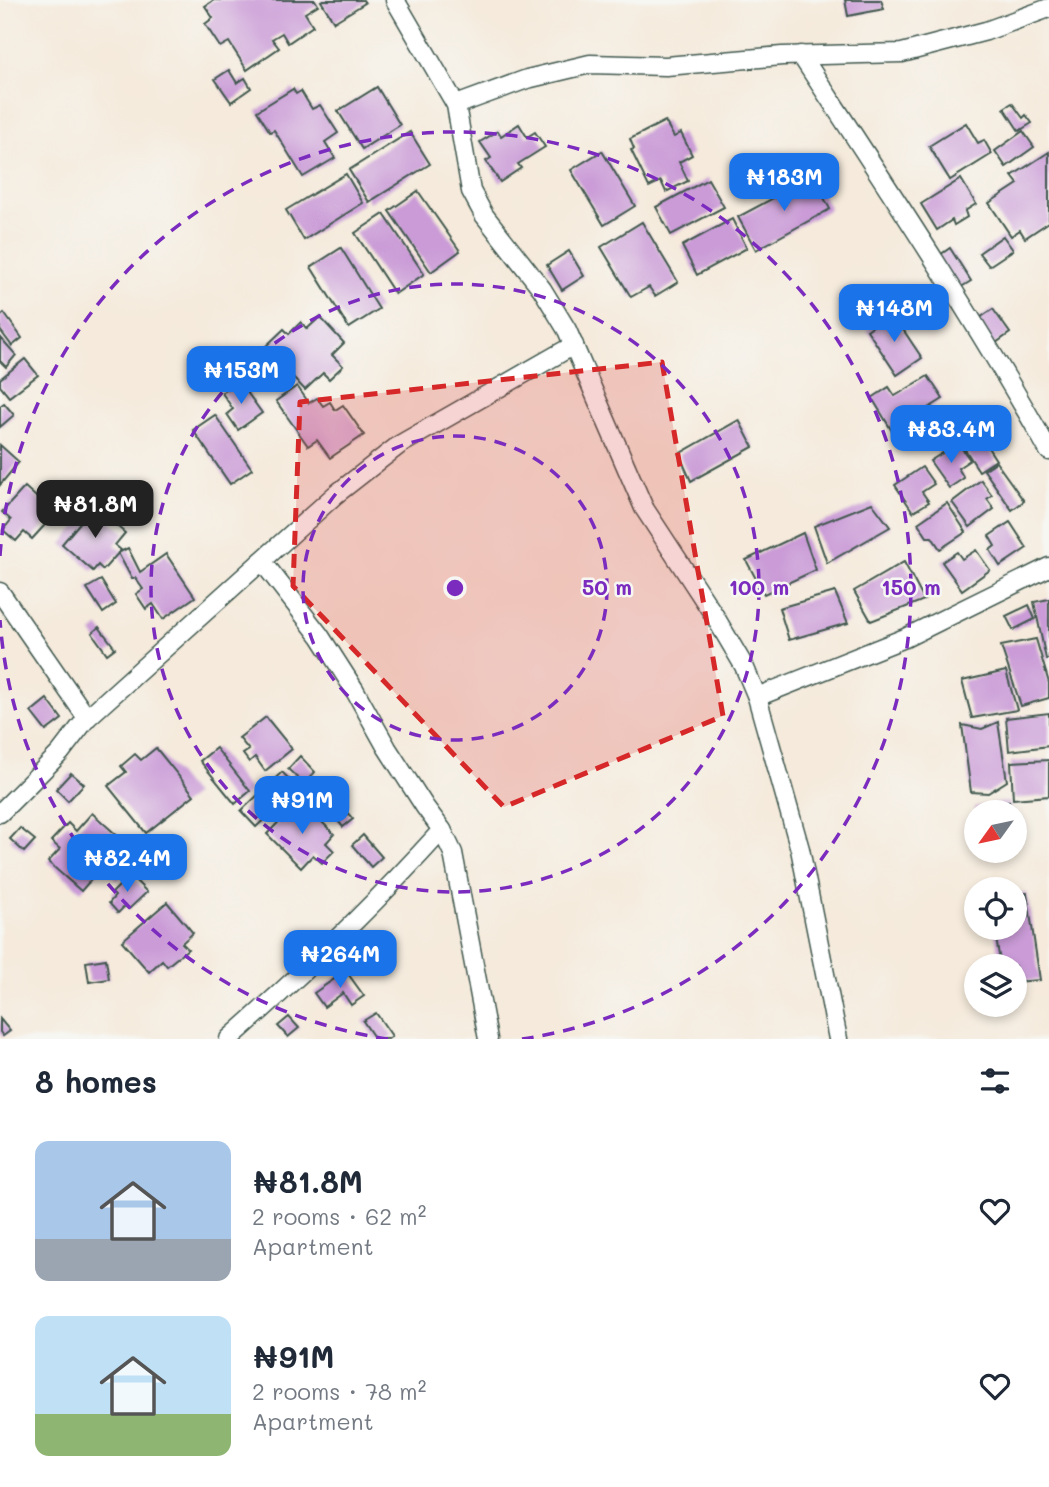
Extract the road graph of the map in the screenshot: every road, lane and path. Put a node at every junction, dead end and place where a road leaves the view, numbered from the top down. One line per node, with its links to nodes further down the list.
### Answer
1 (395, 0): 4 (street)
2 (1049, 8): 3 (street)
3 (801, 55): 4 (street); 6 (street)
4 (456, 105): 5 (street)
5 (574, 345): 7 (street); 10 (street)
6 (1049, 451)
7 (262, 561): 11 (street); 13 (street)
8 (1049, 567): 10 (street)
9 (0, 592): 11 (street)
10 (757, 697): 16 (street)
11 (87, 718): 12 (street)
12 (0, 813)
13 (442, 830): 14 (street); 15 (street)
14 (229, 1039)
15 (488, 1039)
16 (838, 1039)

